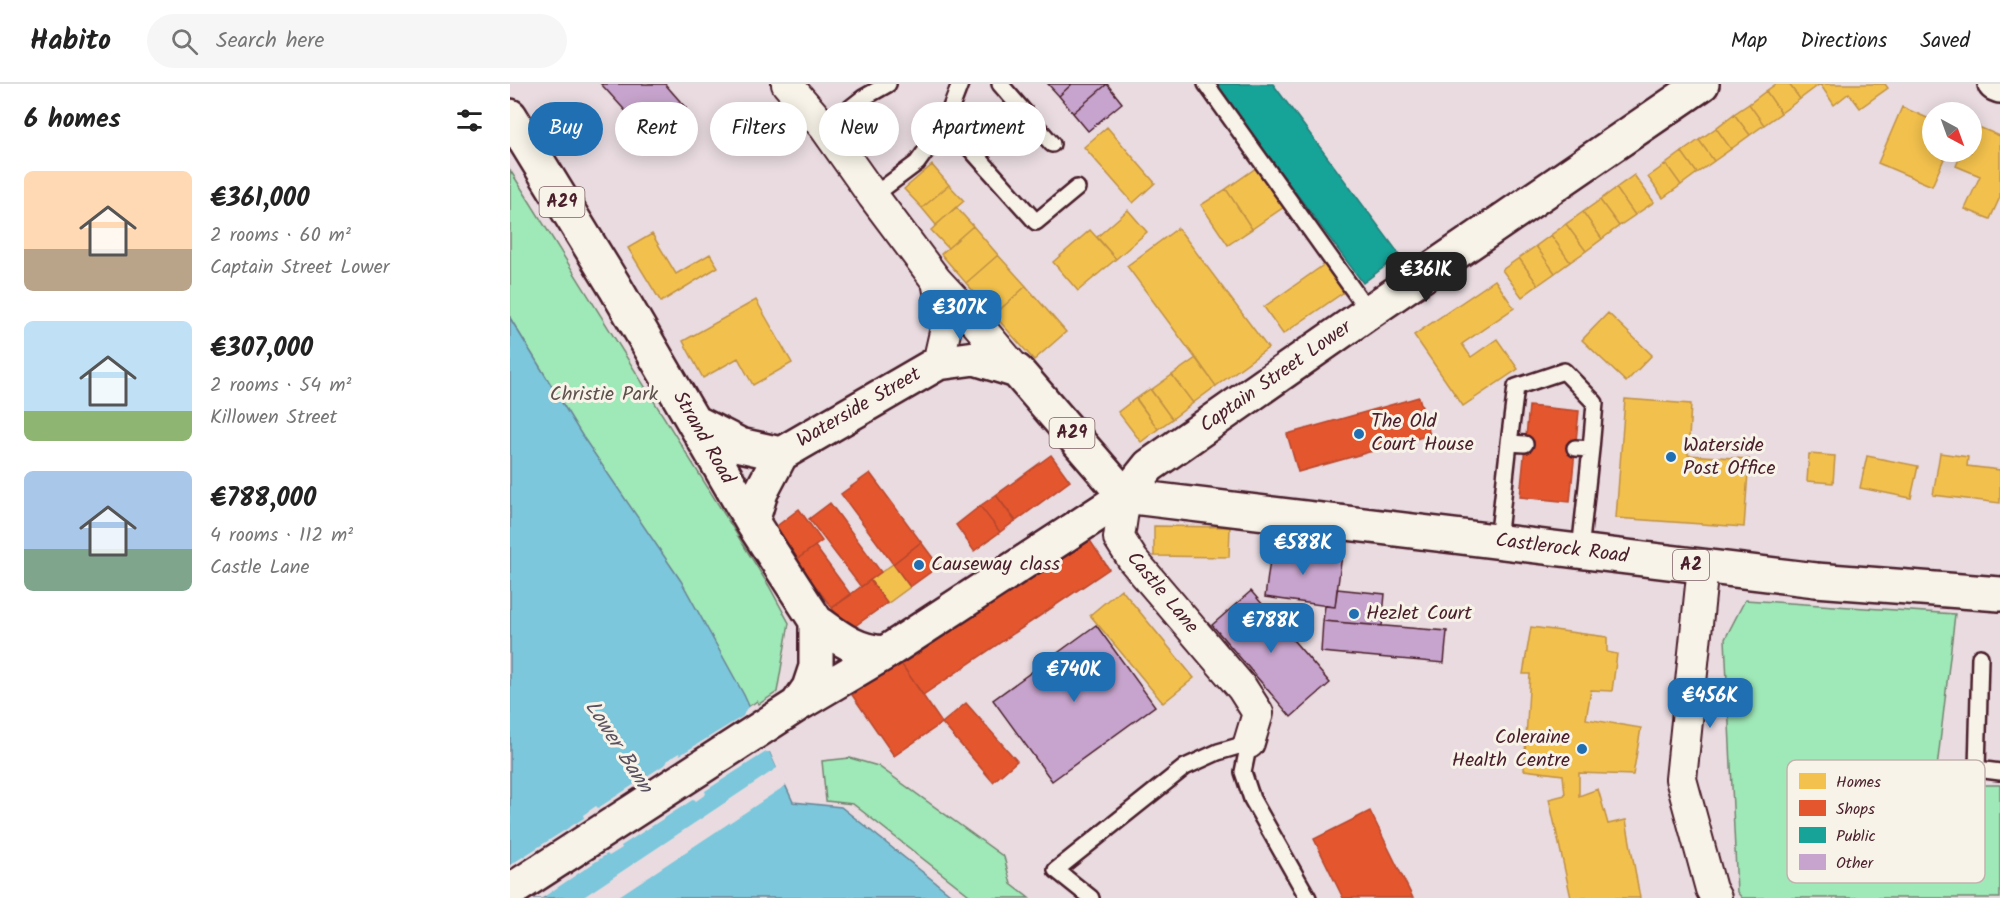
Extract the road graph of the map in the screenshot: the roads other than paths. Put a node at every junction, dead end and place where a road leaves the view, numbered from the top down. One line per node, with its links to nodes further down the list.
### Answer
1 (787, 84): 12 (street)
2 (888, 84): 9 (lane)
3 (960, 84): 10 (lane)
4 (1000, 84): 13 (lane)
5 (1206, 84): 20 (lane)
6 (1701, 84): 20 (main road, Captain Street Lower)
7 (1995, 84): 8 (main road)
8 (2000, 86)
9 (858, 102)
10 (953, 102)
11 (510, 116): 23 (main road, Strand Road / A29)
12 (819, 121)
13 (1052, 144)
14 (845, 156): 18 (street)
15 (922, 156): 18 (lane)
16 (977, 156): 17 (lane)
17 (1077, 188)
18 (873, 196): 19 (street)
19 (936, 280): 21 (street); 22 (street)
20 (1369, 312): 27 (main road, Captain Street Lower)
21 (938, 363): 22 (main road); 26 (main road, Waterside Street)
22 (1017, 371): 27 (main road, A29)
23 (693, 421): 26 (main road, Waterside Street); 28 (main road, Strand Road / A29)
24 (1509, 443): 25 (lane); 29 (lane); 30 (lane)
25 (1525, 444)
26 (781, 454): 28 (main road, Waterside Street)
27 (1125, 496): 29 (main road, Castlerock Road / A2); 34 (main road); 37 (street, Castle Lane)
28 (752, 522): 33 (main road, Strand Road / A29)
29 (1498, 542): 30 (main road, Castlerock Road / A2)
30 (1580, 551): 31 (main road, Castlerock Road / A2)
31 (1703, 566): 32 (main road, Castlerock Road / A2); 44 (street)
32 (2000, 594)
33 (816, 621): 34 (main road); 36 (main road)
34 (885, 653): 36 (main road)
35 (1980, 657): 38 (lane)
36 (823, 677): 41 (main road)
37 (1250, 743): 42 (lane); 43 (lane)
38 (1977, 760)
39 (1985, 770): 40 (lane)
40 (2000, 772)
41 (510, 891)
42 (1091, 898)
43 (1308, 898)
44 (1716, 898)

